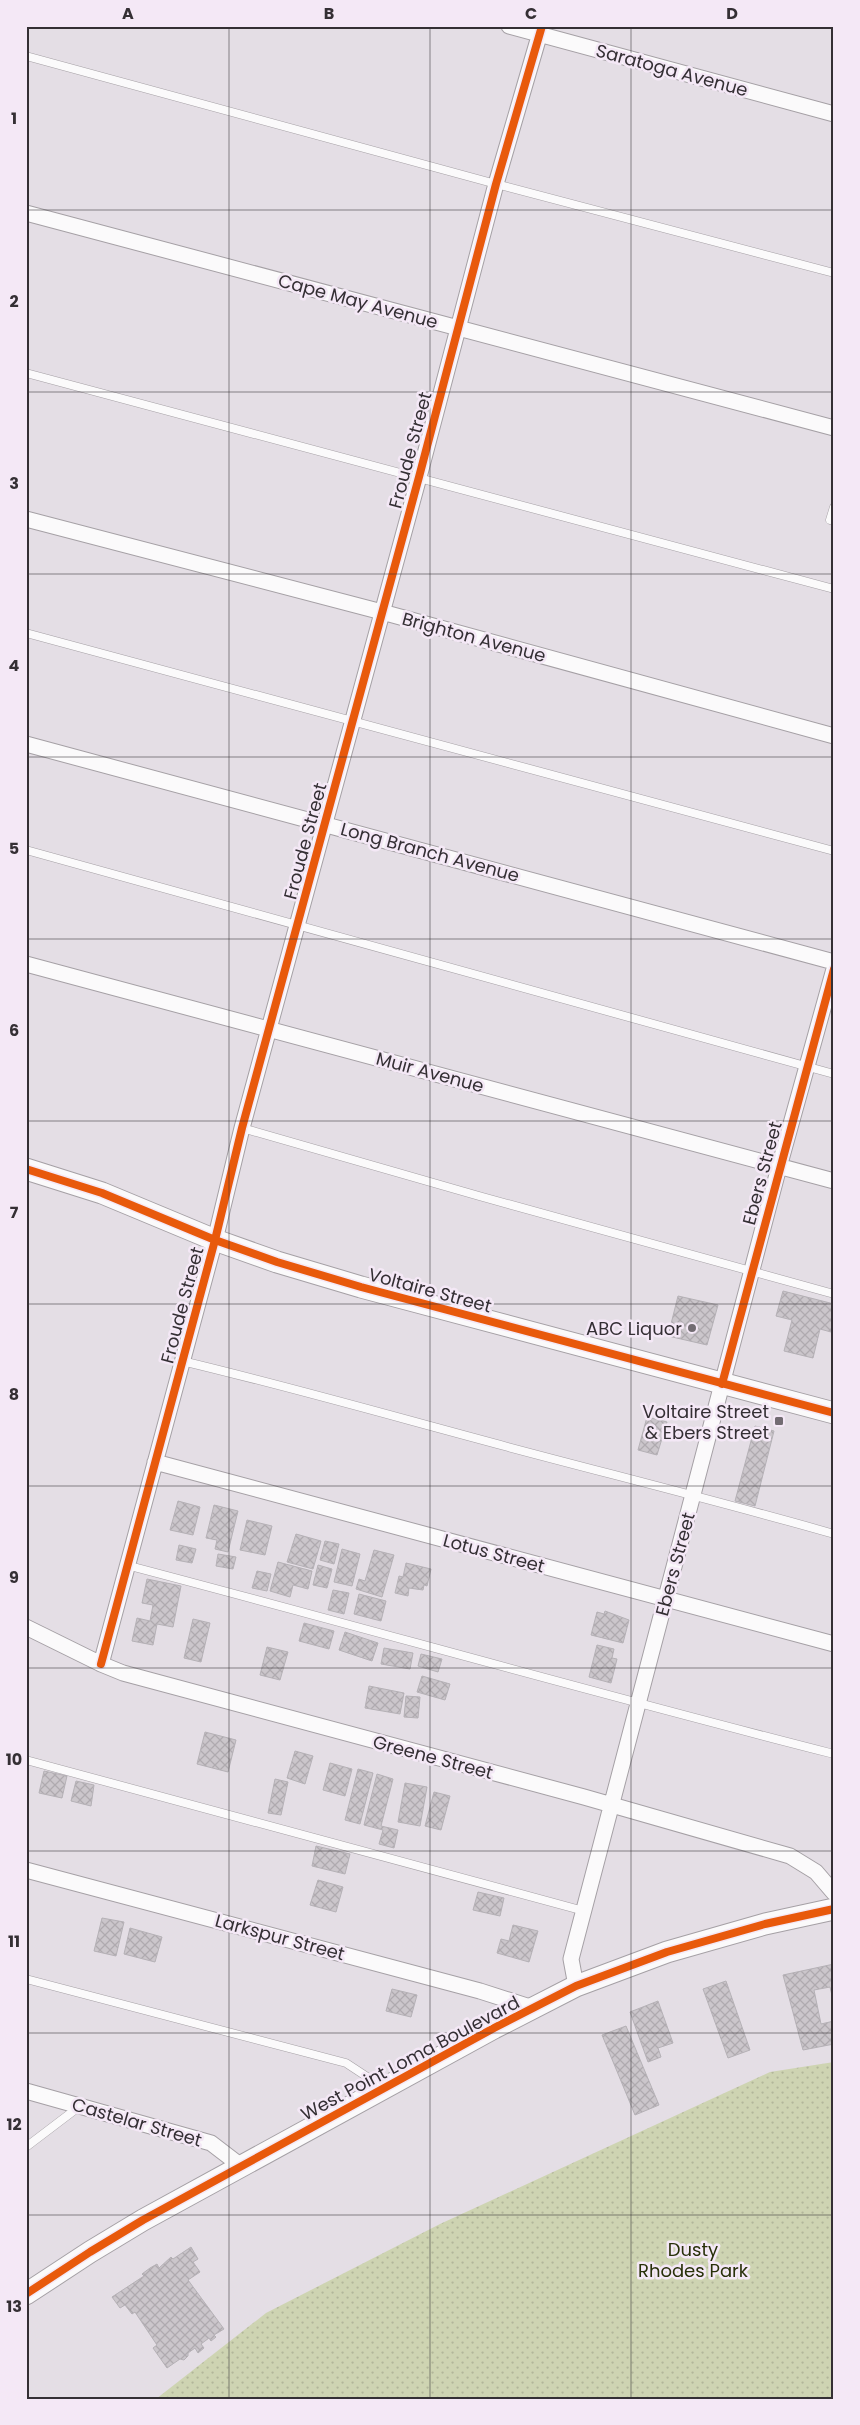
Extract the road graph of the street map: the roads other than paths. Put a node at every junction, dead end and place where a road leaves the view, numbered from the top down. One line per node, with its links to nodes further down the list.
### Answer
1 (509, 26): 2 (street, Saratoga Avenue)
2 (541, 30): 4 (street, Saratoga Avenue); 5 (street, Froude Street)
3 (26, 56): 5 (lane)
4 (834, 114)
5 (496, 184): 7 (lane); 8 (street, Froude Street)
6 (26, 213): 8 (street, Cape May Avenue)
7 (834, 273)
8 (458, 327): 10 (street, Cape May Avenue); 11 (street, Froude Street)
9 (26, 373): 11 (lane)
10 (834, 428)
11 (420, 477): 15 (lane); 16 (street, Froude Street)
12 (834, 507): 14 (lane)
13 (26, 519): 16 (street, Brighton Avenue)
14 (830, 520)
15 (834, 589)
16 (382, 612): 18 (street, Froude Street); 19 (street, Brighton Avenue)
17 (26, 634): 18 (lane)
18 (352, 722): 21 (street, Froude Street); 23 (lane)
19 (834, 736)
20 (26, 744): 21 (street, Long Branch Avenue)
21 (325, 824): 24 (street, Froude Street); 25 (street, Long Branch Avenue)
22 (26, 850): 24 (lane)
23 (834, 851)
24 (298, 927): 28 (street, Froude Street); 29 (lane)
25 (834, 962)
26 (26, 964): 28 (street, Muir Avenue)
27 (834, 969): 29 (street, Ebers Street)
28 (269, 1029): 31 (street, Froude Street); 32 (street, Muir Avenue)
29 (807, 1067): 30 (lane); 32 (street, Ebers Street)
30 (834, 1074)
31 (242, 1128): 35 (street, Froude Street); 36 (lane)
32 (779, 1166): 34 (street, Muir Avenue); 36 (street, Ebers Street)
33 (26, 1169): 35 (main road, Voltaire Street)
34 (834, 1181)
35 (215, 1240): 38 (street, Froude Street); 39 (main road, Voltaire Street)
36 (752, 1272): 37 (lane); 39 (street, Ebers Street)
37 (834, 1294)
38 (182, 1360): 41 (street, Froude Street); 42 (lane)
39 (722, 1384): 40 (main road, Voltaire Street); 42 (street, Ebers Street)
40 (834, 1413)
41 (155, 1462): 44 (street, Froude Street); 45 (street, Lotus Street)
42 (693, 1494): 43 (lane); 45 (street, Ebers Street)
43 (834, 1534)
44 (126, 1565): 48 (street, Froude Street); 49 (lane)
45 (666, 1598): 47 (street, Lotus Street); 49 (street, Ebers Street)
46 (26, 1627): 48 (street, Greene Street)
47 (834, 1644)
48 (101, 1664): 52 (street, Greene Street)
49 (638, 1704): 50 (lane); 52 (street, Ebers Street)
50 (834, 1754)
51 (26, 1760): 56 (lane)
52 (611, 1805): 54 (street, Greene Street); 56 (street, Ebers Street)
53 (26, 1870): 59 (street, Larkspur Street)
54 (834, 1893)
55 (834, 1909): 58 (main road, West Point Loma Boulevard)
56 (584, 1911): 58 (street, Ebers Street)
57 (26, 1979): 60 (lane)
58 (576, 1986): 59 (main road, West Point Loma Boulevard)
59 (533, 2008): 60 (main road, West Point Loma Boulevard)
60 (384, 2089): 64 (main road, West Point Loma Boulevard)
61 (26, 2091): 62 (street, Castelar Street)
62 (80, 2106): 63 (lane); 64 (street, Castelar Street)
63 (26, 2147)
64 (241, 2166): 65 (main road, West Point Loma Boulevard)
65 (26, 2294)

